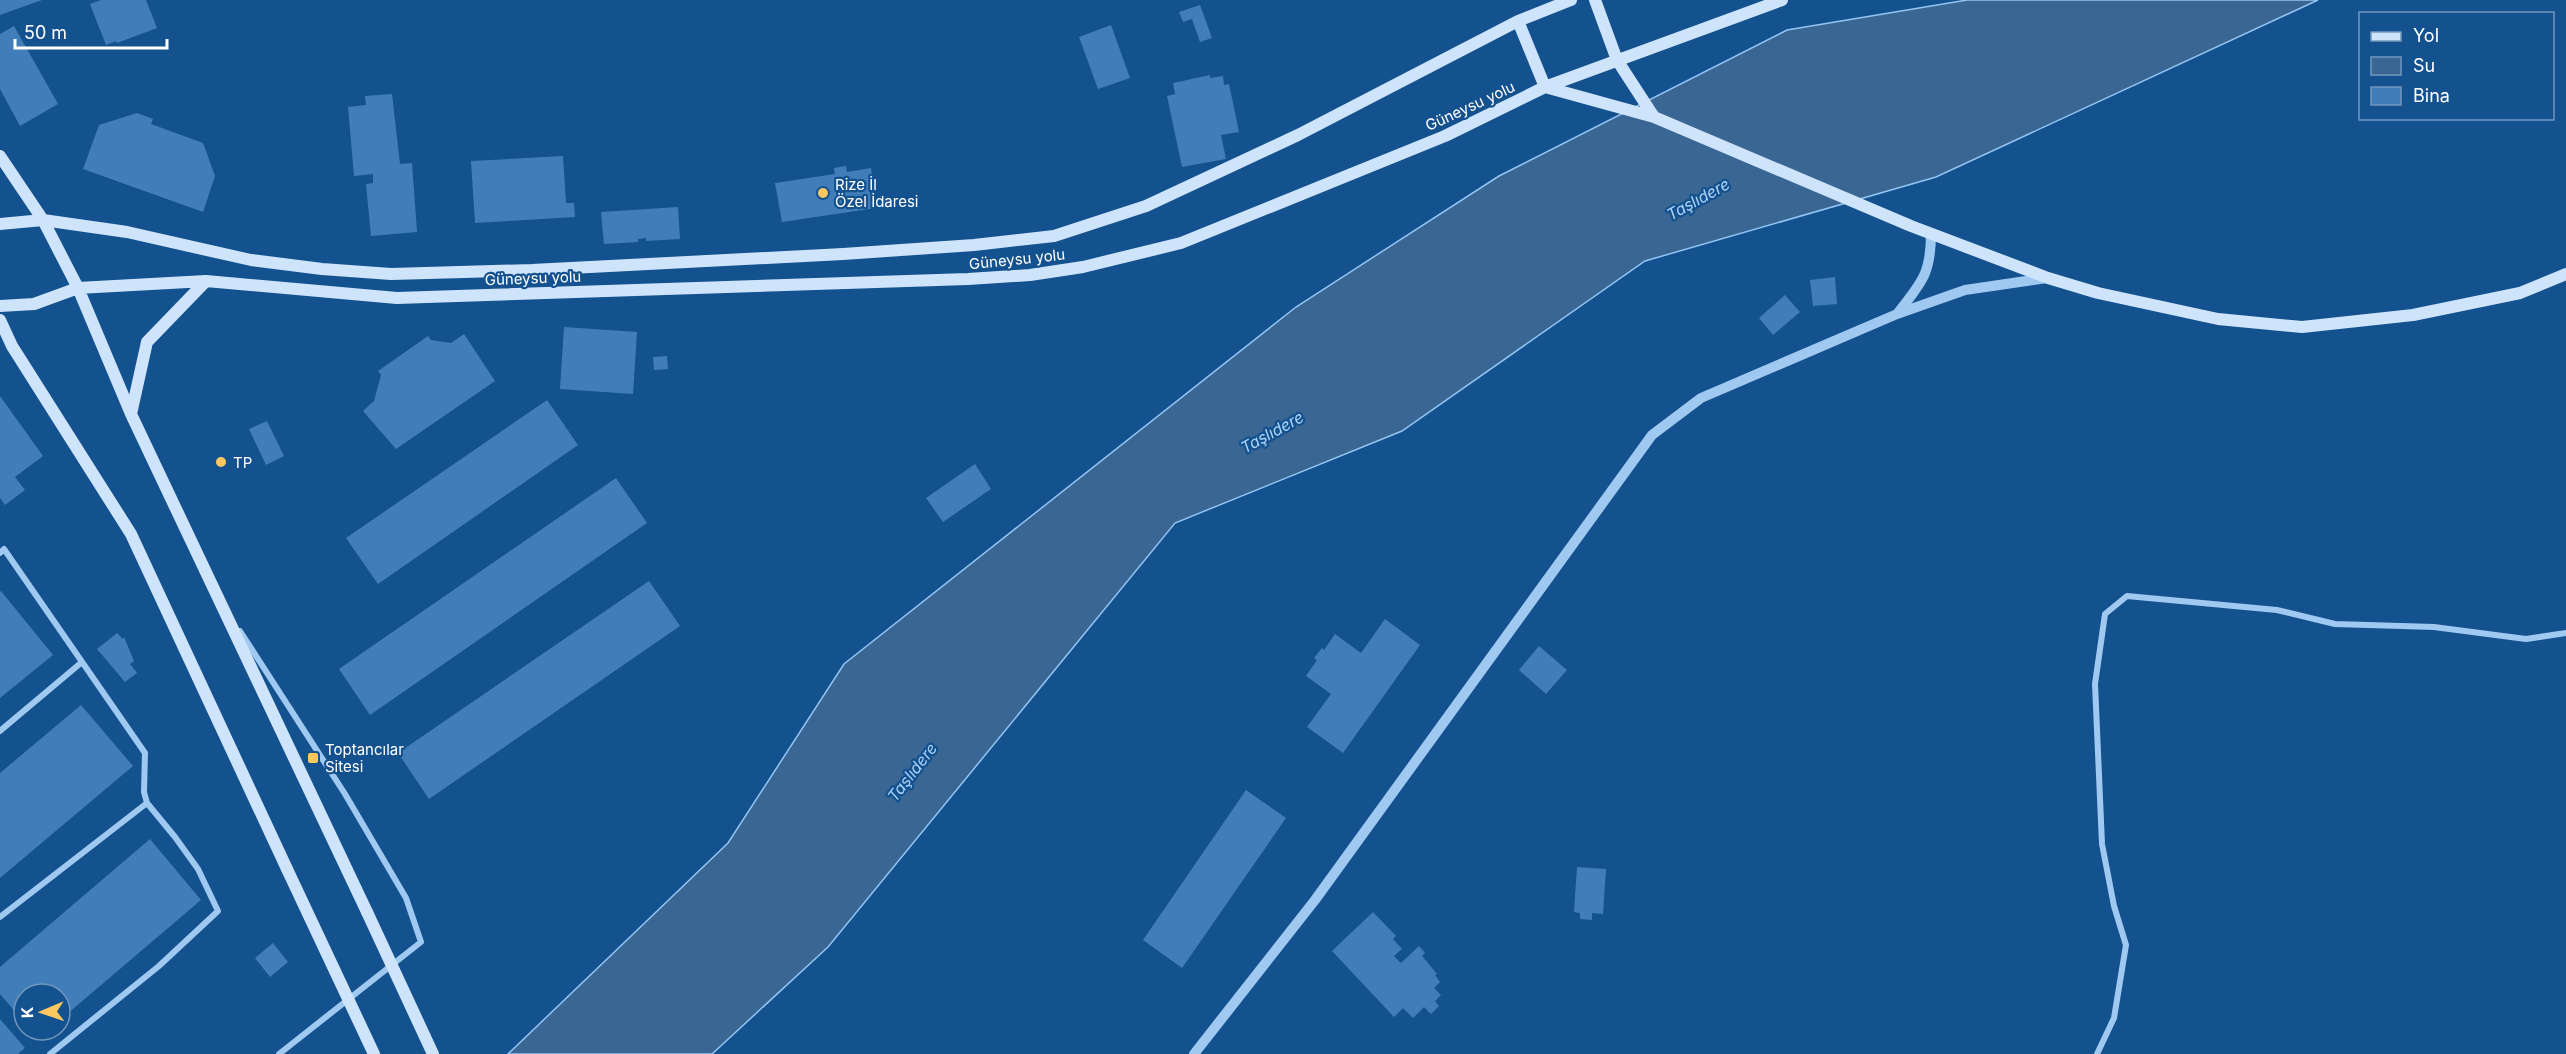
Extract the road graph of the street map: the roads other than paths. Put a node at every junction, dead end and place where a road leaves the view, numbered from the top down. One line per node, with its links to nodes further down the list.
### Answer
1 (1571, 0): 4 (main road)
2 (1595, 0): 5 (main road)
3 (1782, 0): 5 (main road, Güneysu yolu)
4 (1518, 21): 6 (main road); 9 (main road)
5 (1617, 60): 6 (main road, Güneysu yolu); 7 (main road)
6 (1545, 87): 7 (main road); 14 (main road, Güneysu yolu)
7 (1654, 117): 11 (main road)
8 (0, 156): 9 (main road)
9 (43, 220): 10 (main road); 15 (main road)
10 (0, 224)
11 (1931, 233): 13 (main road); 17 (street)
12 (2566, 274): 13 (main road)
13 (2048, 278): 17 (street)
14 (206, 281): 15 (main road, Güneysu yolu); 19 (main road)
15 (78, 288): 16 (main road, Güneysu yolu); 19 (main road)
16 (0, 306)
17 (1897, 314): 31 (street)
18 (0, 320): 29 (main road, bridge)
19 (131, 414): 21 (main road)
20 (1, 549): 23 (street)
21 (214, 590): 28 (street); 30 (main road, bridge)
22 (2566, 633): 32 (street)
23 (82, 662): 24 (street); 25 (street)
24 (0, 731)
25 (147, 803): 26 (street); 27 (street)
26 (0, 917)
27 (50, 1054)
28 (279, 1054)
29 (374, 1054)
30 (433, 1054)
31 (1194, 1054)
32 (2097, 1054)

